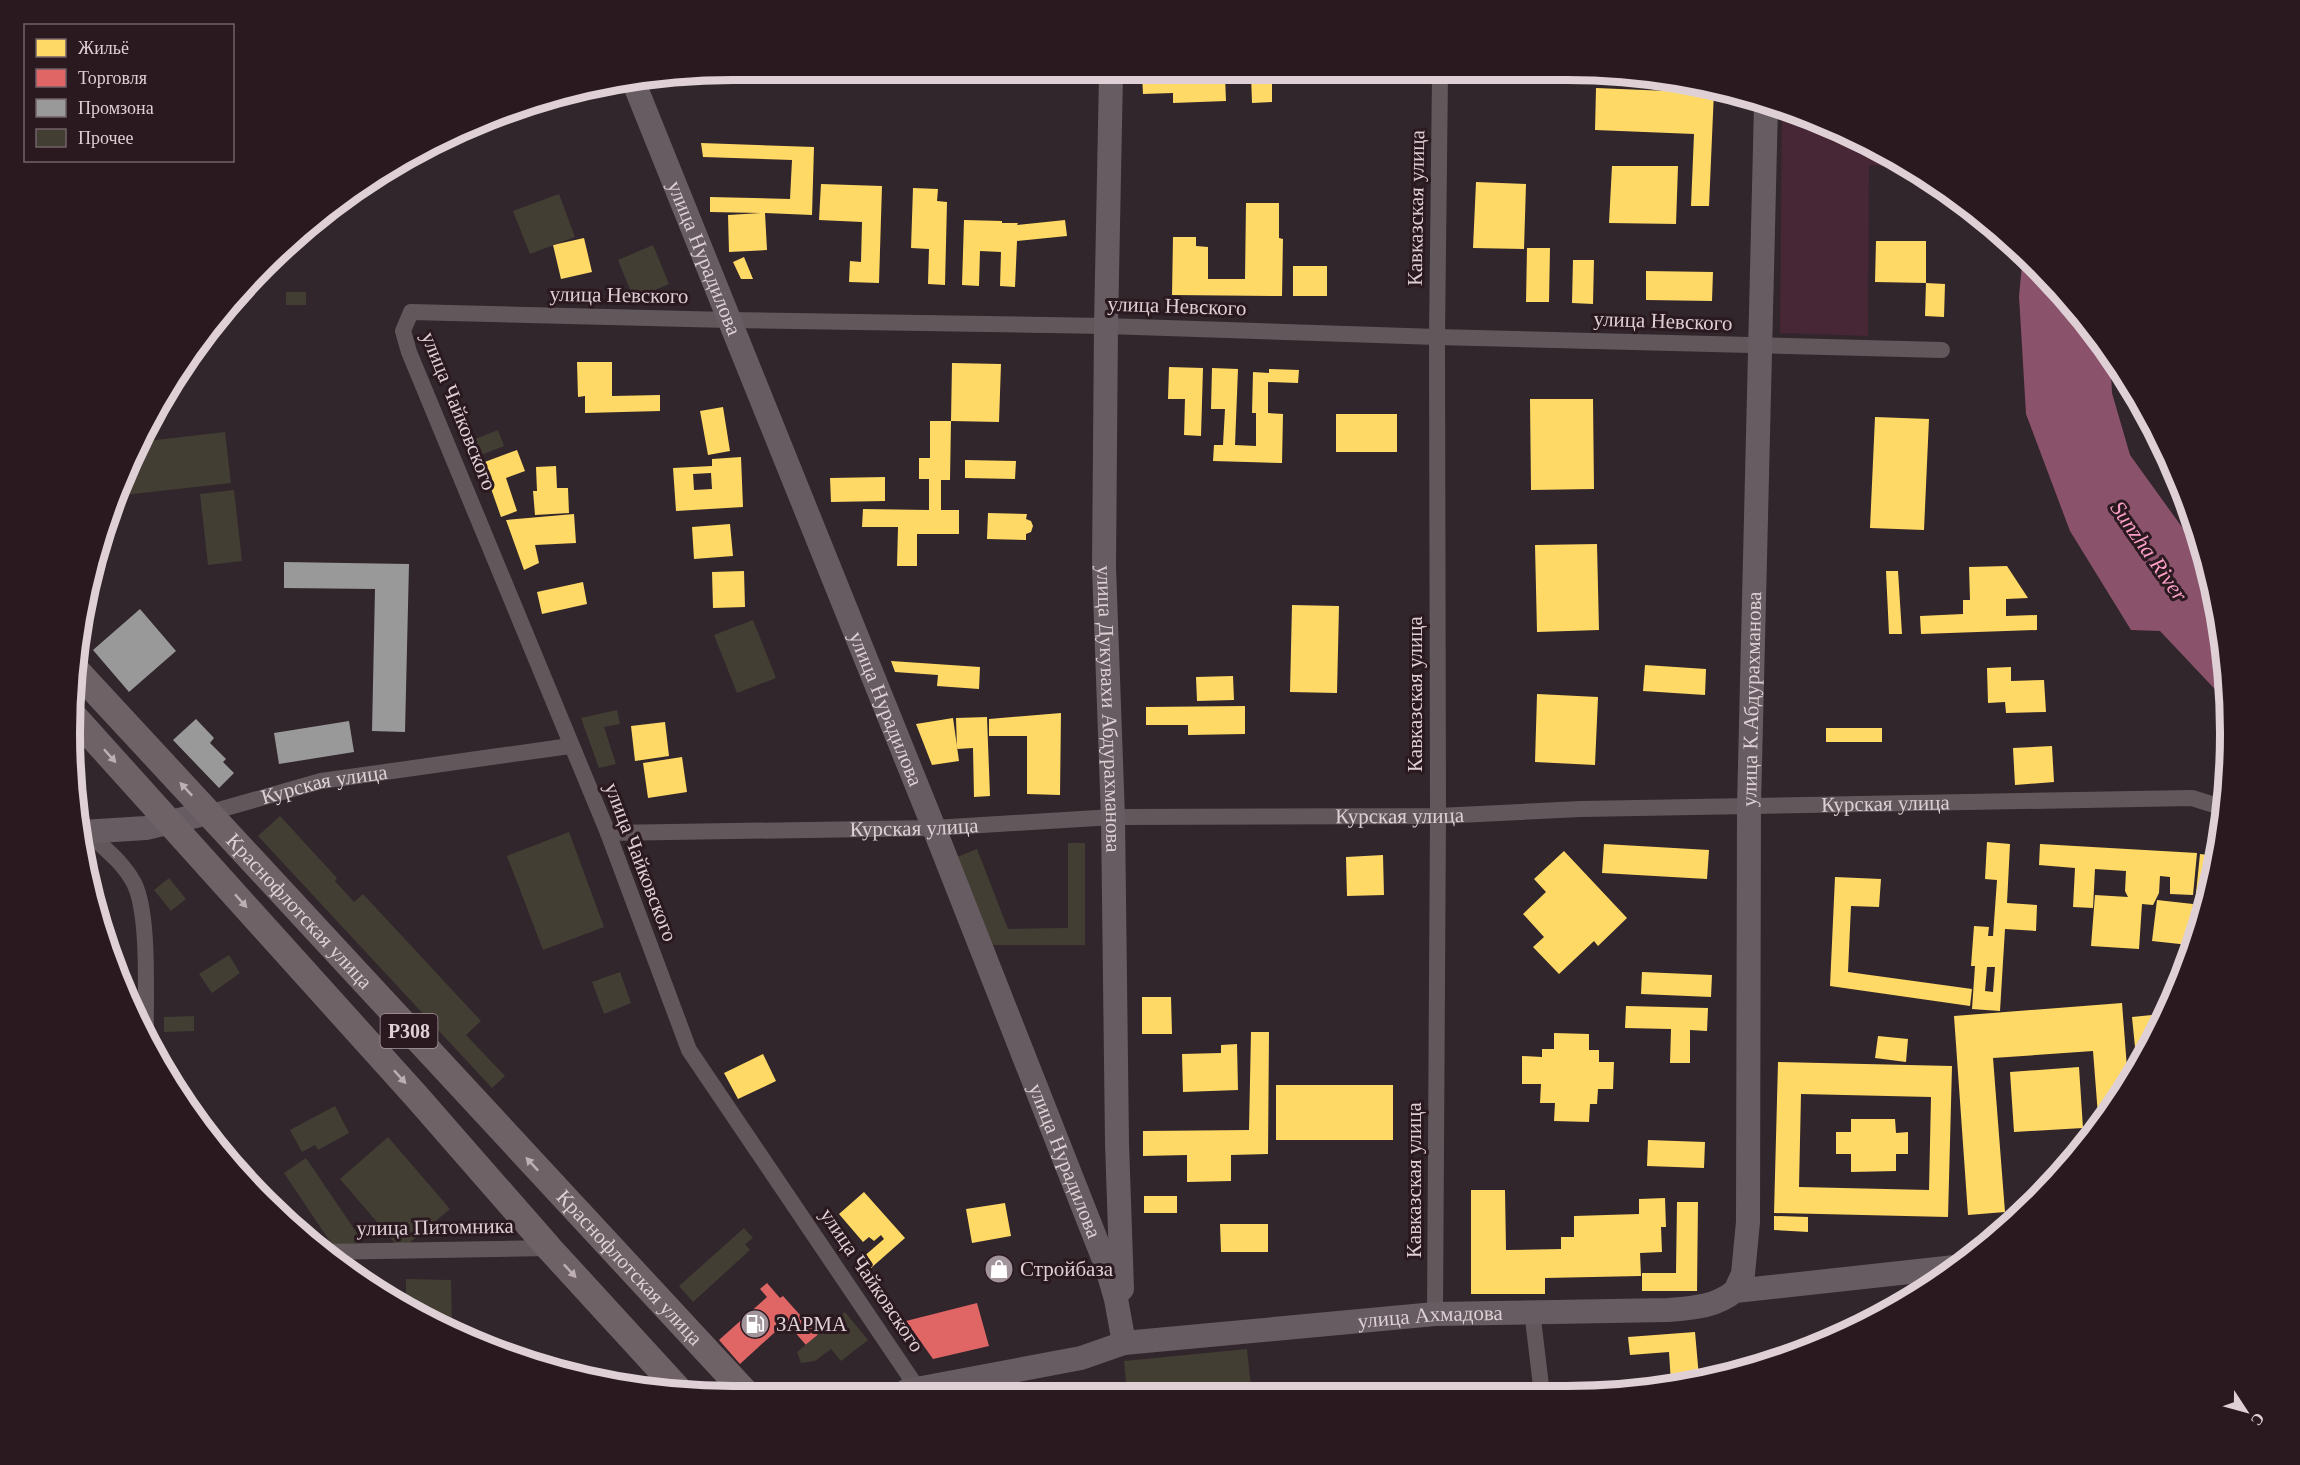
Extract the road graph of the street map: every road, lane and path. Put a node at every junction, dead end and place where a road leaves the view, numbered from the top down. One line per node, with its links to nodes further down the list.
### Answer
1 (1112, 80): 7 (street, улица Дукувахи Абдурахманова)
2 (1440, 80): 8 (street, Кавказская улица)
3 (636, 87): 6 (street, улица Нурадилова)
4 (1766, 111): 9 (street, улица К.Абдурахманова)
5 (411, 312): 6 (street, улица Невского); 13 (street, улица Чайковского)
6 (728, 320): 7 (street, улица Невского); 20 (street, улица Нурадилова)
7 (1106, 326): 8 (street, улица Невского); 18 (street, улица Дукувахи Абдурахманова)
8 (1437, 337): 9 (street, улица Невского); 17 (street, Кавказская улица)
9 (1761, 346): 10 (street, улица Невского); 14 (street, улица К.Абдурахманова)
10 (1942, 350)
11 (82, 677): 16 (main road, Краснофлотская улица / P308, one-way to 11)
12 (80, 723): 19 (main road, Краснофлотская улица / p308, one-way to 19)
13 (570, 746): 16 (street, Курская улица); 22 (street, улица Чайковского)
14 (1749, 806): 15 (street, Курская улица); 17 (street, Курская улица); 28 (street, улица К.Абдурахманова)
15 (2216, 806)
16 (208, 813): 19 (street, Курская улица); 33 (main road, Краснофлотская улица / P308, one-way to 16)
17 (1438, 816): 18 (street, Курская улица); 30 (street, Кавказская улица)
18 (1113, 817): 20 (street, Курская улица); 31 (street, улица Дукувахи Абдурахманова)
19 (170, 823): 21 (street, Курская улица); 25 (main road, Краснофлотская улица / p308, one-way to 25)
20 (934, 828): 22 (street, Курская улица); 31 (street, улица Нурадилова)
21 (87, 832)
22 (608, 833): 34 (street, улица Чайковского)
23 (88, 834): 24 (street)
24 (146, 1018)
25 (549, 1248): 26 (street, улица Питомника); 32 (main road, Краснофлотская улица / p308, one-way to 32)
26 (336, 1252)
27 (1939, 1269): 28 (street, улица Ахмадова)
28 (1735, 1291): 29 (street, улица Ахмадова)
29 (1532, 1311): 30 (street, улица Ахмадова); 36 (street)
30 (1435, 1314): 31 (street, улица Ахмадова)
31 (1124, 1342): 35 (street, улица Ахмадова)
32 (673, 1382)
33 (739, 1386)
34 (909, 1386)
35 (933, 1386)
36 (1541, 1386)

